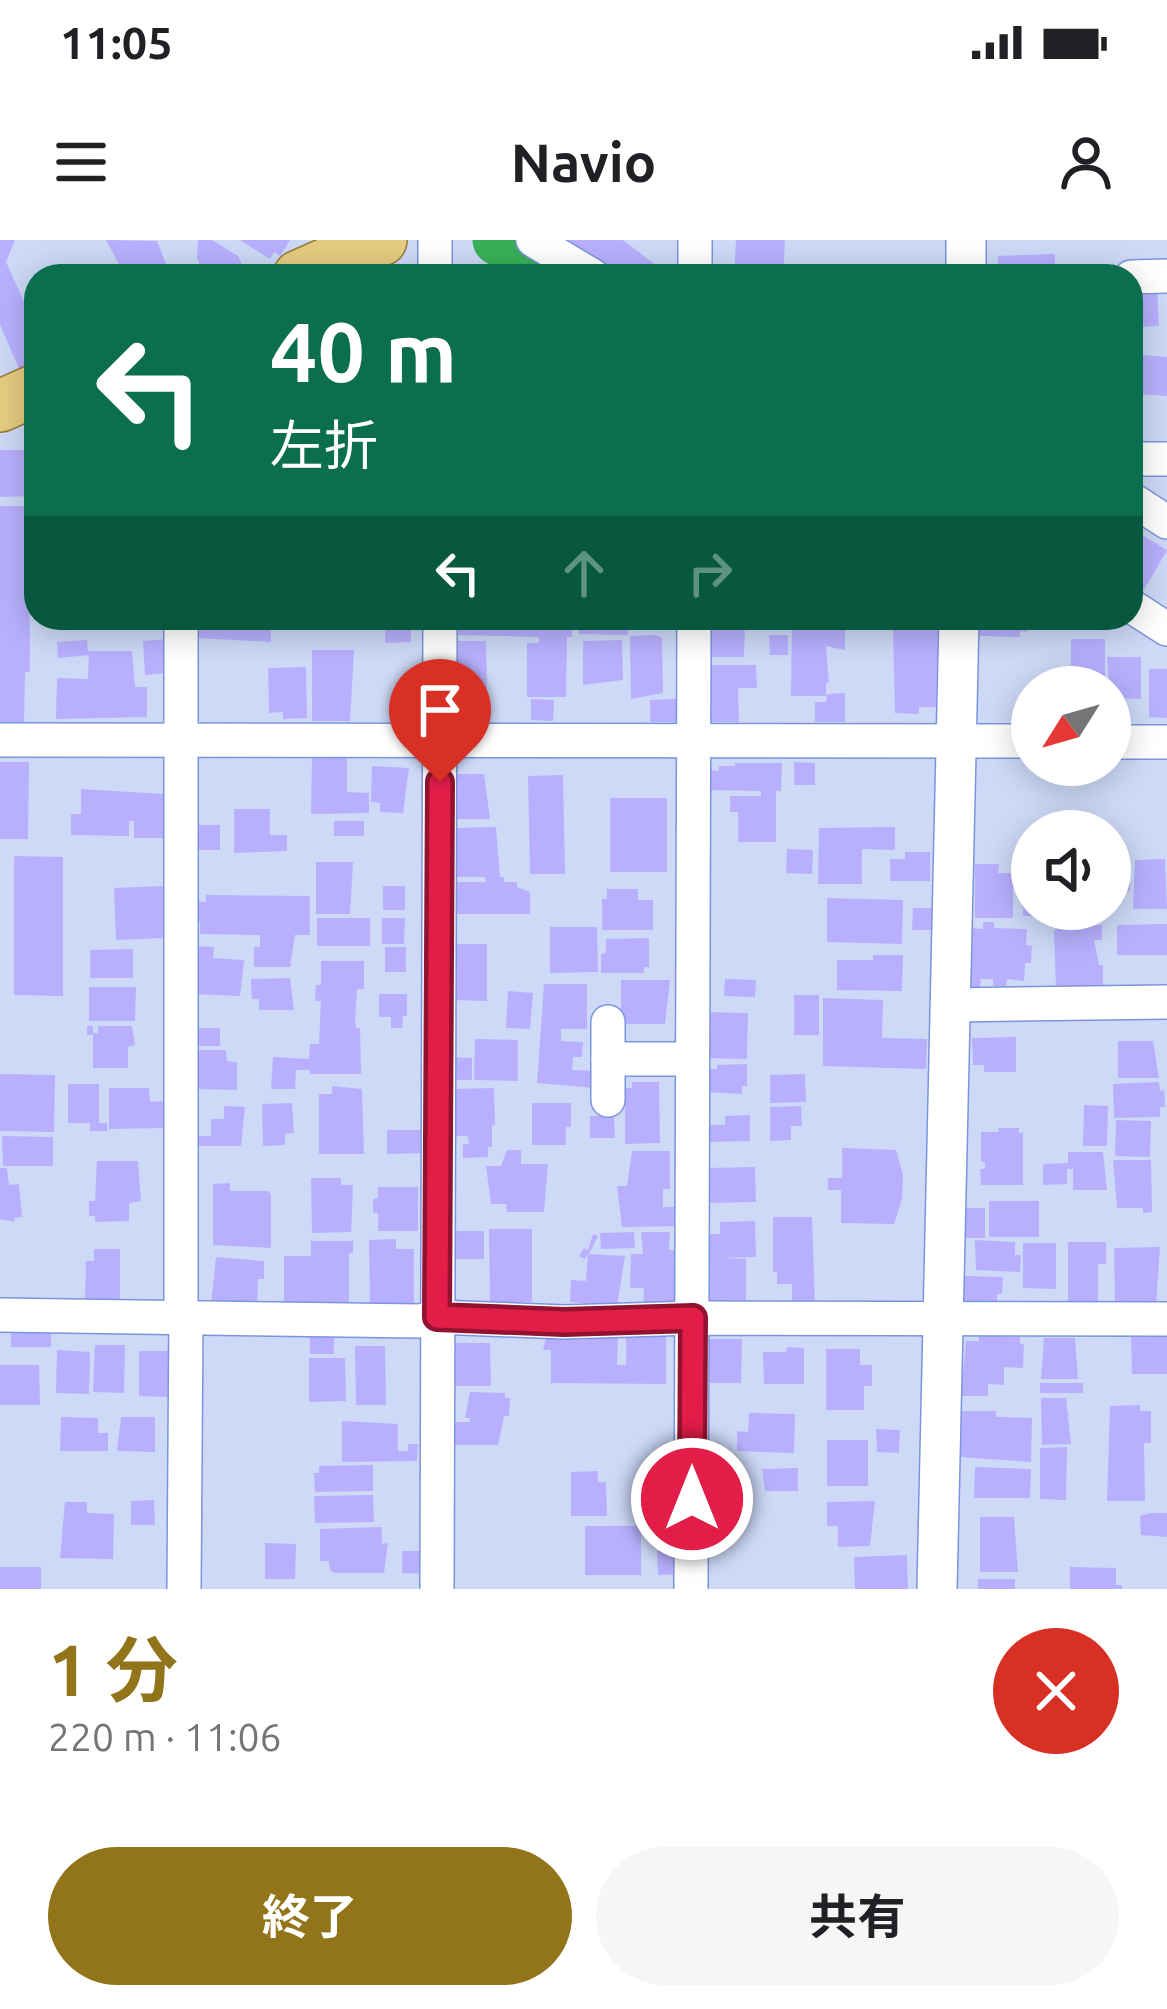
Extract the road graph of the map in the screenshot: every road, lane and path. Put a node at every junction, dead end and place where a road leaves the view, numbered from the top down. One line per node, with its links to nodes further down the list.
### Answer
1 (381, 240): 3 (main road)
2 (533, 240): 4 (street)
3 (326, 264)
4 (573, 264)
5 (181, 630): 10 (street)
6 (440, 630): 9 (street)
7 (694, 630): 12 (street)
8 (958, 630): 13 (street)
9 (440, 737): 10 (street); 12 (street); 25 (street)
10 (182, 738): 11 (street); 24 (street)
11 (0, 740)
12 (694, 740): 13 (street); 21 (street)
13 (955, 740): 14 (street); 18 (street)
14 (1011, 741)
15 (1131, 742): 16 (street)
16 (1167, 742)
17 (1167, 1002): 18 (street)
18 (949, 1004): 27 (street)
19 (608, 1022): 20 (street)
20 (608, 1059): 21 (street); 22 (street)
21 (691, 1059): 26 (street)
22 (608, 1100)
23 (0, 1315): 24 (street)
24 (184, 1316): 25 (street); 29 (street)
25 (437, 1317): 26 (street); 30 (street)
26 (693, 1318): 27 (street); 31 (street)
27 (941, 1318): 28 (street); 32 (street)
28 (1167, 1319)
29 (184, 1589)
30 (437, 1589)
31 (691, 1589)
32 (937, 1589)

